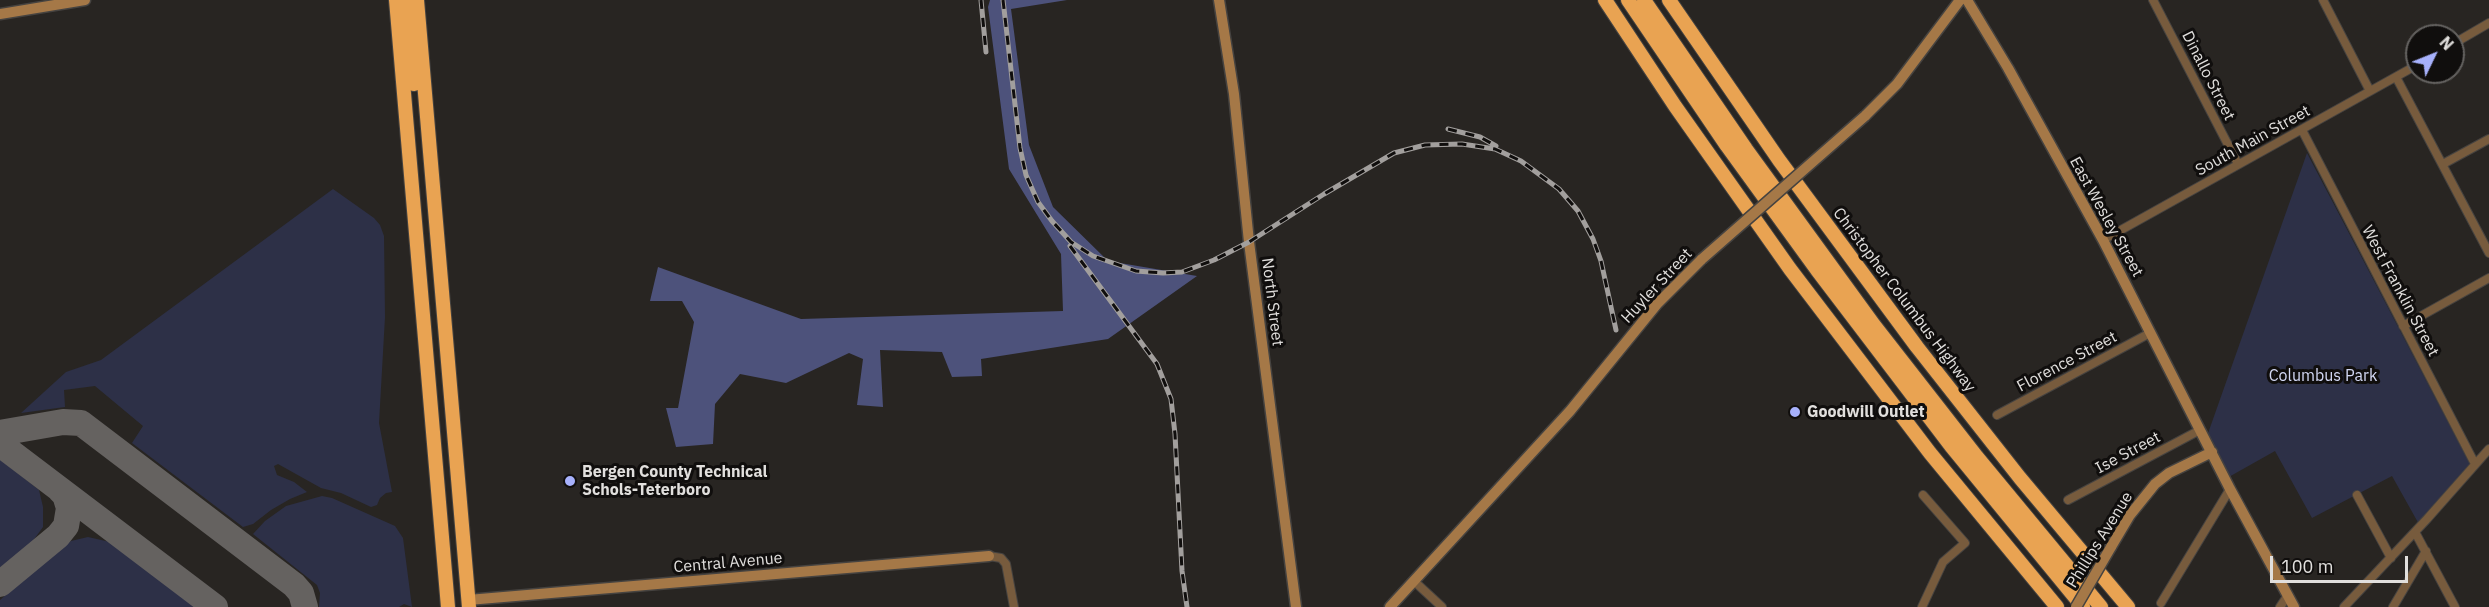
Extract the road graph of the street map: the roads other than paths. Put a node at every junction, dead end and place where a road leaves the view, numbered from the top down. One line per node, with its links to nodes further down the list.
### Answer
1 (85, 0): 14 (street)
2 (384, 0): 13 (highway)
3 (417, 0): 20 (highway)
4 (1219, 0): 50 (street, North Street)
5 (1605, 0): 54 (highway)
6 (1628, 0): 56 (highway)
7 (1644, 0): 57 (highway)
8 (1669, 0): 47 (highway, Christopher Columbus Highway)
9 (1960, 0): 43 (street, Huyler Street, bridge)
10 (1967, 0): 25 (street, East Wesley Street)
11 (2153, 0): 23 (street, Dinallo Street)
12 (2323, 0): 19 (street)
13 (400, 3): 20 (highway); 48 (highway)
14 (0, 14)
15 (2489, 23): 16 (street)
16 (2465, 37)
17 (2405, 71): 18 (street, South Main Street)
18 (2396, 77): 19 (street, South Main Street); 24 (street)
19 (2370, 91): 21 (street, South Main Street)
20 (425, 114): 45 (highway)
21 (2302, 130): 23 (street, South Main Street); 28 (street, West Franklin Street)
22 (2489, 139): 24 (street)
23 (2238, 164): 25 (street, South Main Street)
24 (2443, 164): 26 (street)
25 (2103, 240): 29 (street, East Wesley Street)
26 (2489, 253)
27 (2489, 278): 28 (street)
28 (2403, 326): 34 (street, West Franklin Street)
29 (2150, 333): 30 (street, Florence Street); 31 (street, East Wesley Street)
30 (1997, 415)
31 (2200, 430): 33 (street, East Wesley Street); 38 (street, Ise Street)
32 (2489, 448): 34 (street)
33 (2212, 452): 35 (street, East Wesley Street); 55 (street, Phillips Avenue, bridge)
34 (2475, 464): 39 (street)
35 (2230, 489): 44 (street, East Wesley Street); 46 (street)
36 (1923, 495): 53 (street)
37 (2357, 495): 42 (street)
38 (2068, 500)
39 (2415, 532): 40 (street); 42 (street)
40 (2426, 551): 61 (street); 62 (street)
41 (989, 556): 45 (street, Central Avenue); 49 (street)
42 (2391, 558): 60 (street)
43 (1415, 582): 51 (street, Huyler Street); 52 (street)
44 (2288, 594): 58 (street); 59 (street, East Wesley Street)
45 (469, 603)
46 (2161, 603)
47 (2127, 606)
48 (448, 607)
49 (1014, 607)
50 (1296, 607)
51 (1390, 607)
52 (1442, 607)
53 (1922, 607)
54 (2057, 607)
55 (2076, 607)
56 (2083, 607)
57 (2101, 607)
58 (2280, 607)
59 (2294, 607)
60 (2344, 607)
61 (2393, 607)
62 (2455, 607)

